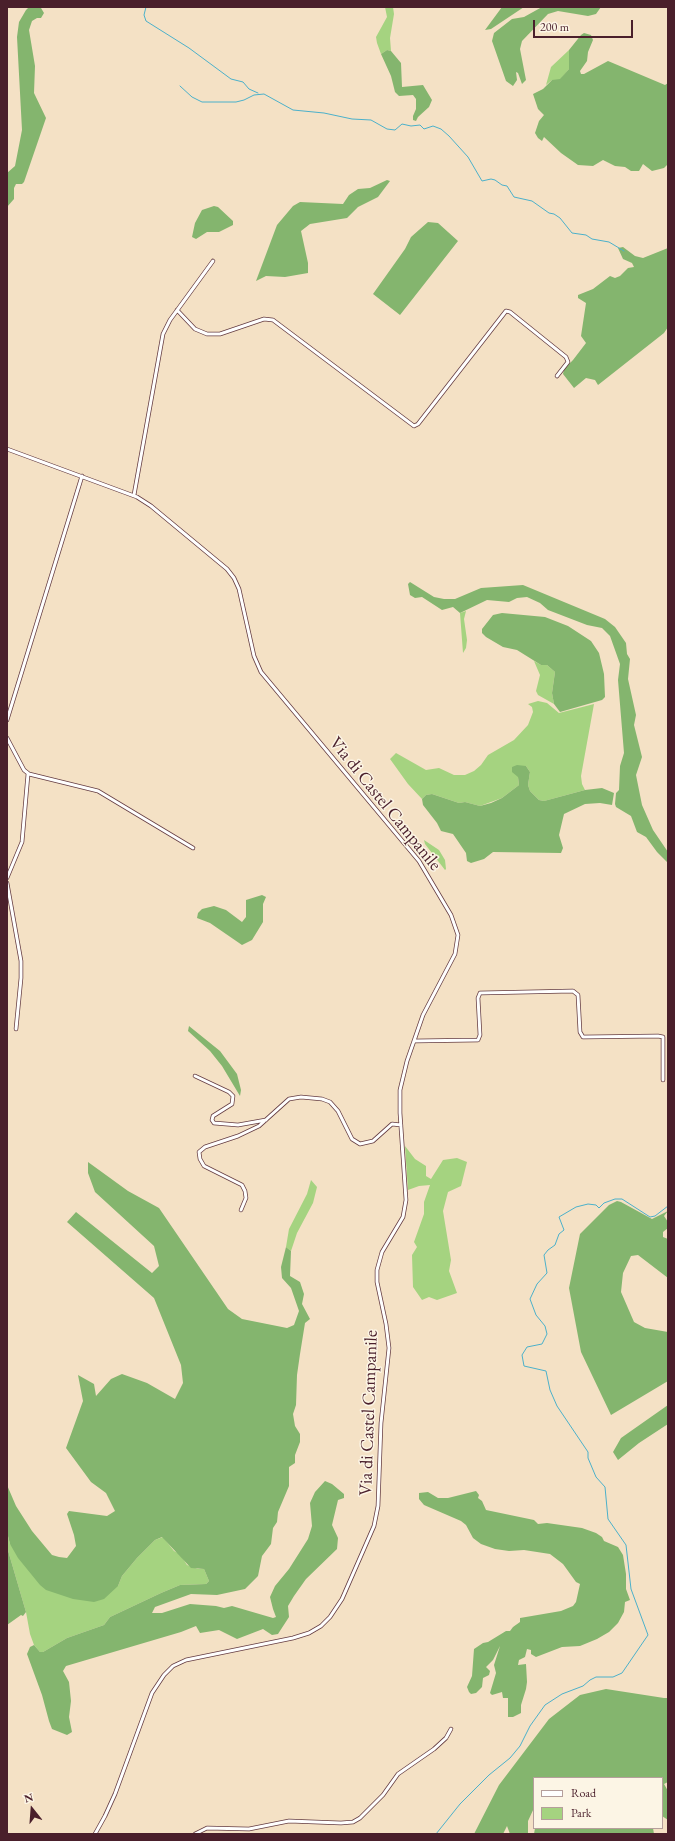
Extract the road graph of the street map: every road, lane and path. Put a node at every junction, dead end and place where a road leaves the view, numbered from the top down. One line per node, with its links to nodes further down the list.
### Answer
1 (212, 261): 2 (street)
2 (177, 310): 3 (street); 6 (street)
3 (557, 376)
4 (7, 449): 5 (street, Via di Castel Campanile)
5 (82, 476): 6 (street, Via di Castel Campanile); 7 (street)
6 (134, 495): 14 (street, Via di Castel Campanile)
7 (7, 720)
8 (7, 738): 9 (street)
9 (28, 774): 10 (street); 11 (street)
10 (192, 848)
11 (7, 878)
12 (7, 883): 13 (street)
13 (16, 1029)
14 (414, 1042): 16 (street); 18 (street, Via di Castel Campanile)
15 (195, 1076): 17 (street)
16 (663, 1080)
17 (269, 1119): 18 (street); 19 (street)
18 (401, 1125): 21 (street, Via di Castel Campanile)
19 (241, 1210)
20 (451, 1730): 22 (street)
21 (95, 1834)
22 (195, 1834)

